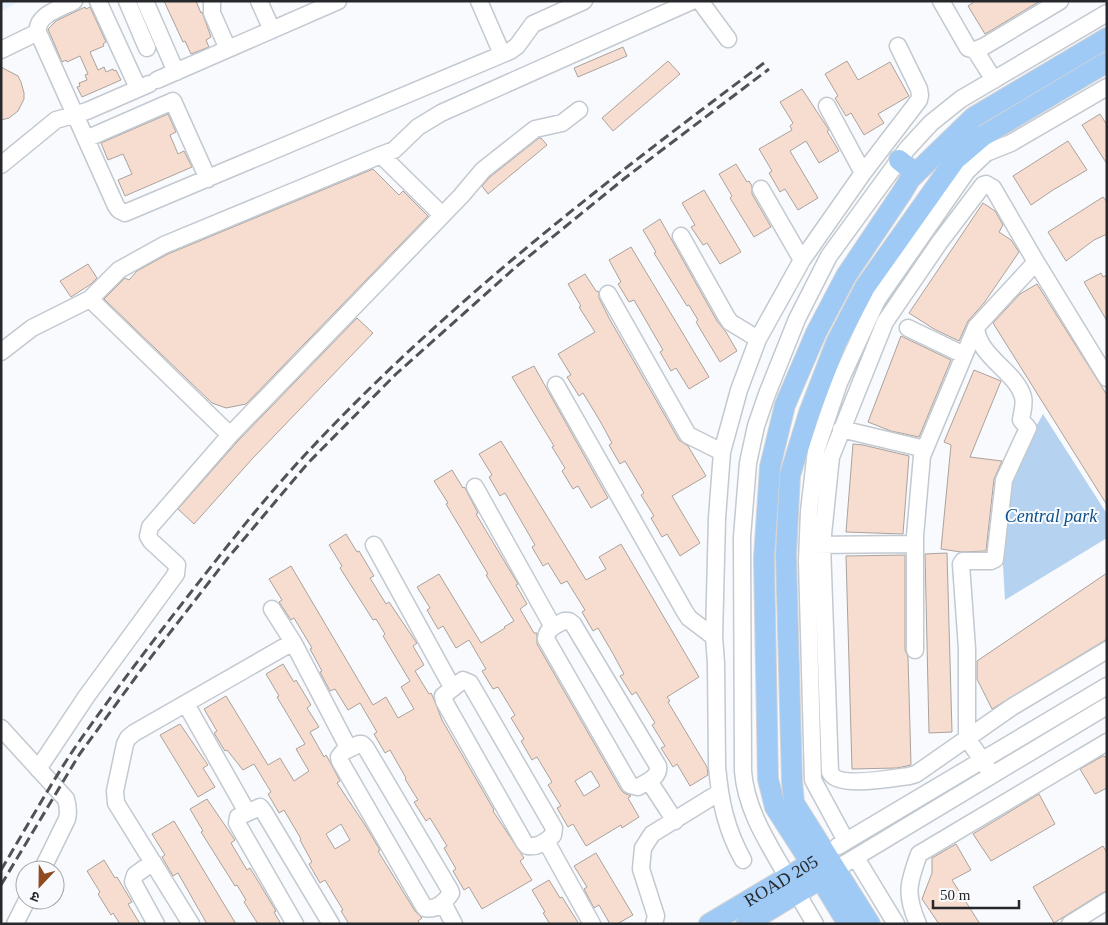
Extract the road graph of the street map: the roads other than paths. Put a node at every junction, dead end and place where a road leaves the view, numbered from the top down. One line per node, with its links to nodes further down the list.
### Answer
1 (74, 1): 16 (street)
2 (98, 1): 26 (street)
3 (126, 1): 20 (street)
4 (145, 1): 26 (street)
5 (212, 1): 21 (street)
6 (259, 1): 15 (street)
7 (479, 1): 24 (street)
8 (584, 1): 24 (street)
9 (692, 1): 34 (street)
10 (700, 1): 18 (street)
11 (941, 1): 23 (street)
12 (1060, 1): 23 (street)
13 (330, 3): 15 (street)
14 (1107, 13): 27 (street)
15 (272, 30): 21 (street)
16 (38, 32): 22 (street); 32 (street)
17 (1107, 38): 39 (main road)
18 (728, 39)
19 (898, 46): 38 (street)
20 (147, 48)
21 (228, 49): 26 (street)
22 (1, 50)
23 (975, 50): 27 (street)
24 (502, 54): 40 (street)
25 (1107, 62): 37 (main road)
26 (157, 80): 29 (street); 32 (street)
27 (994, 80): 35 (street)
28 (1107, 87): 37 (street)
29 (173, 101): 33 (street); 40 (street)
30 (827, 106): 38 (street)
31 (579, 110): 43 (street)
32 (75, 114): 33 (street); 36 (street)
33 (86, 139): 40 (street)
34 (381, 155): 43 (street); 48 (street)
35 (899, 160): 39 (main road); 93 (street)
36 (1, 164)
37 (961, 166): 41 (street); 61 (main road); 62 (street)
38 (862, 173): 45 (street)
39 (915, 173): 92 (main road)
40 (208, 179)
41 (983, 185): 46 (street); 56 (street)
42 (761, 189): 45 (street)
43 (442, 215): 57 (street)
44 (681, 236): 51 (street)
45 (802, 260): 51 (street)
46 (1036, 262): 49 (street); 54 (street)
47 (608, 294): 59 (street)
48 (90, 299): 52 (street); 57 (street)
49 (976, 327): 53 (street); 76 (street)
50 (908, 328): 53 (street)
51 (758, 339): 59 (street)
52 (1, 352)
53 (964, 355): 58 (street)
54 (1107, 378)
55 (556, 385): 67 (street)
56 (841, 429): 58 (street); 62 (street)
57 (230, 435): 80 (street)
58 (925, 449): 63 (street)
59 (722, 452): 67 (street)
60 (475, 487): 66 (street)
61 (787, 544): 62 (street); 92 (main road)
62 (815, 544): 63 (street); 76 (street); 87 (street)
63 (915, 544): 69 (street)
64 (374, 545): 72 (street)
65 (272, 609): 68 (street)
66 (553, 626): 82 (street); 82 (street)
67 (714, 637): 83 (street)
68 (293, 642): 73 (street); 78 (street)
69 (915, 650)
70 (1107, 650): 76 (street)
71 (1107, 686): 79 (street)
72 (452, 687): 86 (street); 86 (street)
73 (186, 704): 84 (street); 91 (street)
74 (1107, 706): 81 (street)
75 (1, 728): 80 (street)
76 (967, 738): 79 (street)
77 (1107, 742): 111 (street)
78 (349, 749): 95 (street); 95 (street)
79 (982, 761): 81 (street); 87 (street)
80 (38, 769): 89 (street)
81 (992, 776): 88 (street)
82 (649, 781): 85 (street)
83 (720, 792): 85 (street); 90 (street)
84 (247, 812): 100 (street); 101 (street)
85 (674, 821): 104 (street)
86 (546, 841): 103 (street)
87 (846, 841): 92 (street)
88 (856, 858): 92 (street); 110 (street)
89 (47, 860)
90 (742, 860)
91 (153, 862): 98 (street); 99 (street)
92 (823, 866): 93 (main road, ROAD 205); 108 (main road); 109 (main road)
93 (792, 885): 105 (main road, ROAD 205); 106 (main road, ROAD 205); 107 (street)
94 (1107, 901): 112 (street)
95 (443, 902): 102 (street)
96 (22, 910): 97 (street)
97 (15, 924)
98 (156, 924)
99 (190, 924)
100 (295, 924)
101 (331, 924)
102 (454, 924)
103 (592, 924)
104 (654, 924)
105 (709, 924)
106 (746, 924)
107 (816, 924)
108 (848, 924)
109 (870, 924)
110 (896, 924)
111 (918, 924)
112 (1070, 924)

